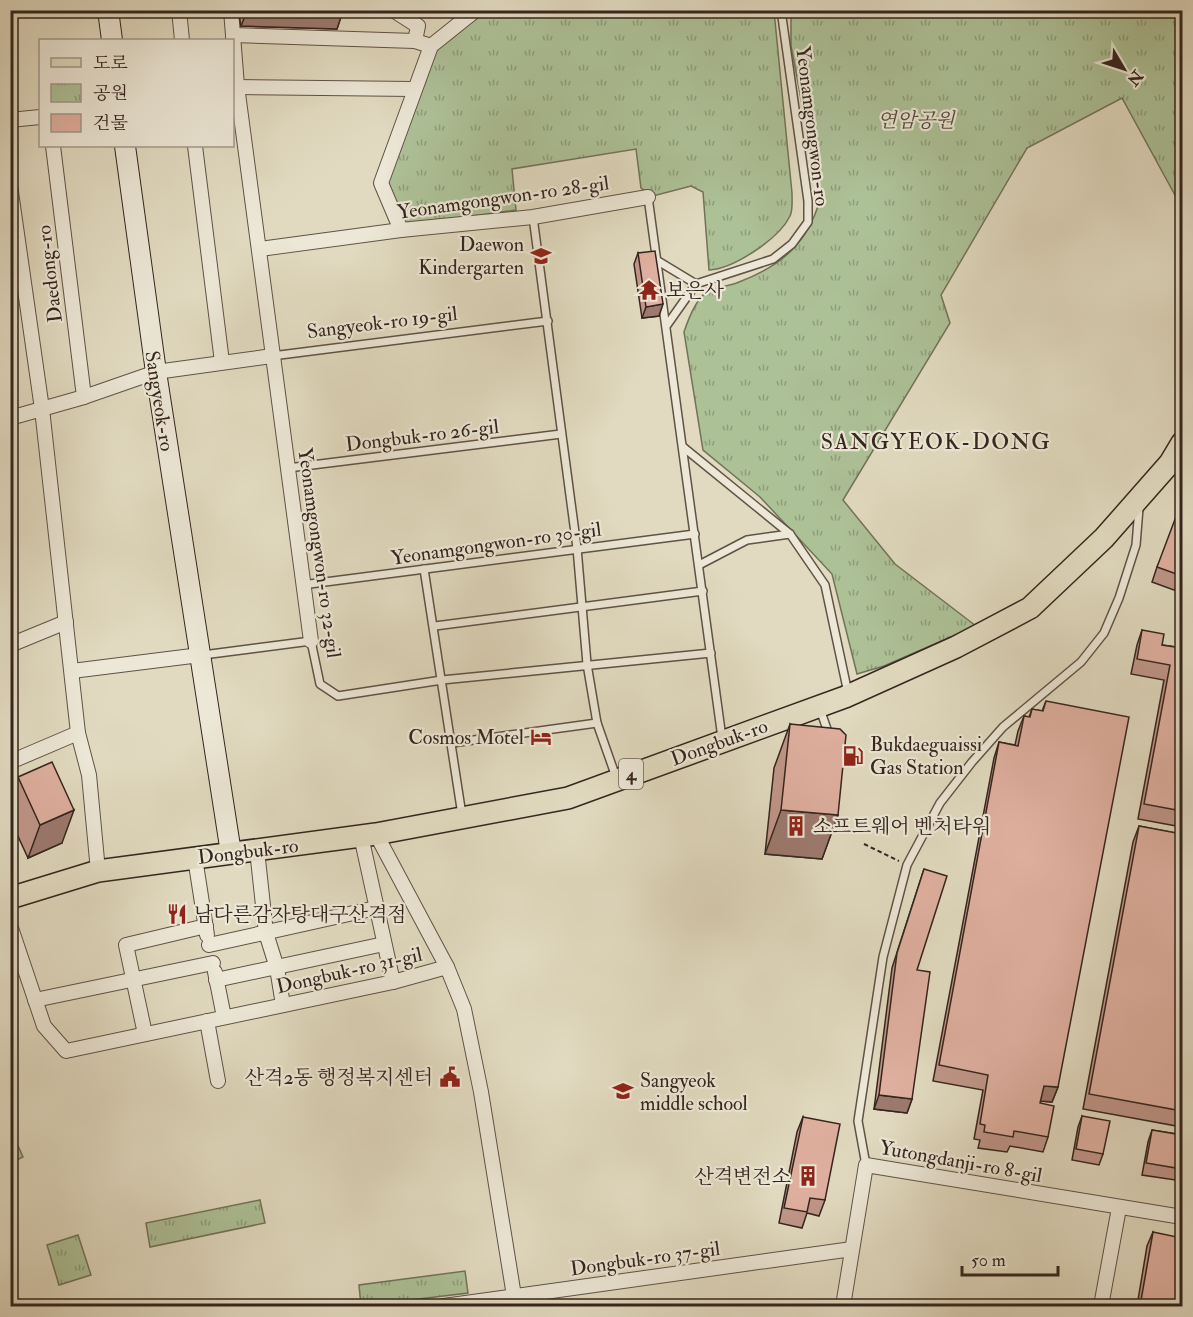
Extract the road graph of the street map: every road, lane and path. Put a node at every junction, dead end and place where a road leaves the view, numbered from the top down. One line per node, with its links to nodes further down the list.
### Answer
1 (108, 10): 8 (street)
2 (179, 10): 9 (street)
3 (231, 10): 7 (street, Yeonamgongwon-ro 32-gil)
4 (393, 10): 11 (street)
5 (476, 10): 12 (street)
6 (781, 10): 27 (lane, Yeonamgongwon-ro)
7 (233, 34): 10 (street, Yeonamgongwon-ro 32-gil); 11 (street)
8 (112, 39)
9 (182, 39)
10 (233, 39)
11 (415, 41): 12 (street)
12 (431, 46): 15 (street)
13 (234, 60): 14 (street, Yeonamgongwon-ro 32-gil)
14 (235, 86): 15 (street); 25 (street, Yeonamgongwon-ro 32-gil)
15 (414, 89): 24 (street)
16 (39, 117): 17 (street)
17 (10, 120)
18 (53, 147): 33 (street, Daedong-ro)
19 (125, 147): 32 (street, Sangyeok-ro)
20 (195, 147): 31 (street)
21 (10, 185): 34 (street)
22 (648, 197): 23 (street, Yeonamgongwon-ro 28-gil); 26 (lane, Yeonamgongwon-ro 28-gil)
23 (533, 217): 24 (street, Yeonamgongwon-ro 28-gil); 28 (lane)
24 (401, 231): 25 (street, Yeonamgongwon-ro 28-gil)
25 (260, 249): 30 (street, Yeonamgongwon-ro 32-gil)
26 (658, 261): 27 (lane); 29 (lane, Yeonamgongwon-ro 28-gil)
27 (696, 284): 29 (lane)
28 (548, 321): 30 (lane, Sangyeok-ro 19-gil); 36 (lane)
29 (667, 325): 38 (lane)
30 (273, 356): 31 (street, Sangyeok-ro 19-gil); 40 (street, Yeonamgongwon-ro 32-gil)
31 (222, 362): 32 (street, Sangyeok-ro 19-gil)
32 (156, 372): 33 (street); 55 (street, Sangyeok-ro)
33 (84, 398): 34 (street)
34 (42, 409): 35 (street); 50 (street)
35 (10, 418)
36 (561, 434): 40 (lane, Dongbuk-ro 26-gil); 44 (lane)
37 (1182, 442): 39 (main road, Dongbuk-ro / 4)
38 (683, 447): 42 (lane); 43 (lane)
39 (1176, 465): 41 (main road, Dongbuk-ro / 4)
40 (288, 468): 47 (street, Yeonamgongwon-ro 32-gil)
41 (1141, 496): 59 (main road, Dongbuk-ro / 4); 74 (lane)
42 (695, 534): 44 (lane, Yeonamgongwon-ro 30-gil); 45 (lane)
43 (790, 534): 45 (lane); 59 (lane)
44 (577, 548): 46 (lane, Yeonamgongwon-ro 30-gil); 49 (lane)
45 (699, 565): 48 (lane)
46 (424, 570): 47 (lane, Yeonamgongwon-ro 30-gil); 51 (lane)
47 (302, 585): 52 (street, Yeonamgongwon-ro 32-gil)
48 (703, 591): 49 (lane); 54 (lane)
49 (582, 607): 51 (lane); 56 (lane)
50 (66, 622): 53 (street); 57 (street)
51 (435, 626): 58 (lane)
52 (311, 641): 55 (lane); 58 (lane, Yeonamgongwon-ro 32-gil)
53 (10, 645)
54 (711, 653): 56 (lane, Yeonamgongwon-ro 32-gil); 64 (lane)
55 (200, 655): 57 (street); 72 (street, Sangyeok-ro)
56 (587, 664): 58 (lane, Yeonamgongwon-ro 32-gil); 61 (lane)
57 (72, 671): 62 (street)
58 (442, 680): 63 (lane)
59 (848, 696): 60 (main road, Dongbuk-ro / 4)
60 (819, 706): 64 (main road, Dongbuk-ro / 4); 65 (lane)
61 (597, 723): 63 (lane); 67 (lane)
62 (78, 733): 66 (street); 75 (street)
63 (452, 743): 68 (lane)
64 (723, 743): 67 (main road, Dongbuk-ro / 4)
65 (833, 747)
66 (10, 762)
67 (616, 779): 68 (main road, Dongbuk-ro / 4)
68 (462, 817): 69 (main road, Dongbuk-ro / 4)
69 (368, 835): 71 (main road, Dongbuk-ro / 4); 77 (street); 84 (street)
70 (864, 844): 74 (path)
71 (257, 850): 72 (main road, Dongbuk-ro / 4); 80 (street)
72 (231, 853): 73 (main road, Dongbuk-ro / 4)
73 (195, 858): 75 (main road, Dongbuk-ro / 4); 79 (street)
74 (908, 865): 95 (lane)
75 (98, 871): 76 (main road, Dongbuk-ro / 4)
76 (10, 898)
77 (376, 908): 80 (street); 81 (street)
78 (10, 925): 89 (street, Dongbuk-ro 31-gil)
79 (206, 926): 82 (street); 86 (street)
80 (266, 933): 82 (street); 85 (street)
81 (384, 944): 85 (street); 88 (street)
82 (209, 945): 83 (street)
83 (213, 963): 86 (street); 87 (street)
84 (447, 967): 88 (street, Dongbuk-ro 31-gil); 99 (street, Dongbuk-ro 31-gil)
85 (277, 968): 87 (street); 90 (street)
86 (132, 980): 89 (street); 93 (street)
87 (216, 980): 91 (street)
88 (393, 982): 90 (street, Dongbuk-ro 31-gil)
89 (35, 1000): 93 (street, Dongbuk-ro 31-gil)
90 (284, 1005): 91 (street, Dongbuk-ro 31-gil)
91 (224, 1017): 92 (street, Dongbuk-ro 31-gil)
92 (207, 1021): 93 (street, Dongbuk-ro 31-gil); 94 (street)
93 (145, 1034)
94 (218, 1081)
95 (866, 1165): 96 (street, Yutongdanji-ro 8-gil); 98 (street, Yutongdanji-ro 8-gil)
96 (1119, 1208): 97 (street, Yutongdanji-ro 8-gil); 102 (street)
97 (1182, 1217)
98 (852, 1249): 99 (street, Dongbuk-ro 37-gil); 101 (street, Yutongdanji-ro 8-gil)
99 (514, 1296): 100 (street, Dongbuk-ro 37-gil)
100 (444, 1306)
101 (843, 1306)
102 (1101, 1306)

